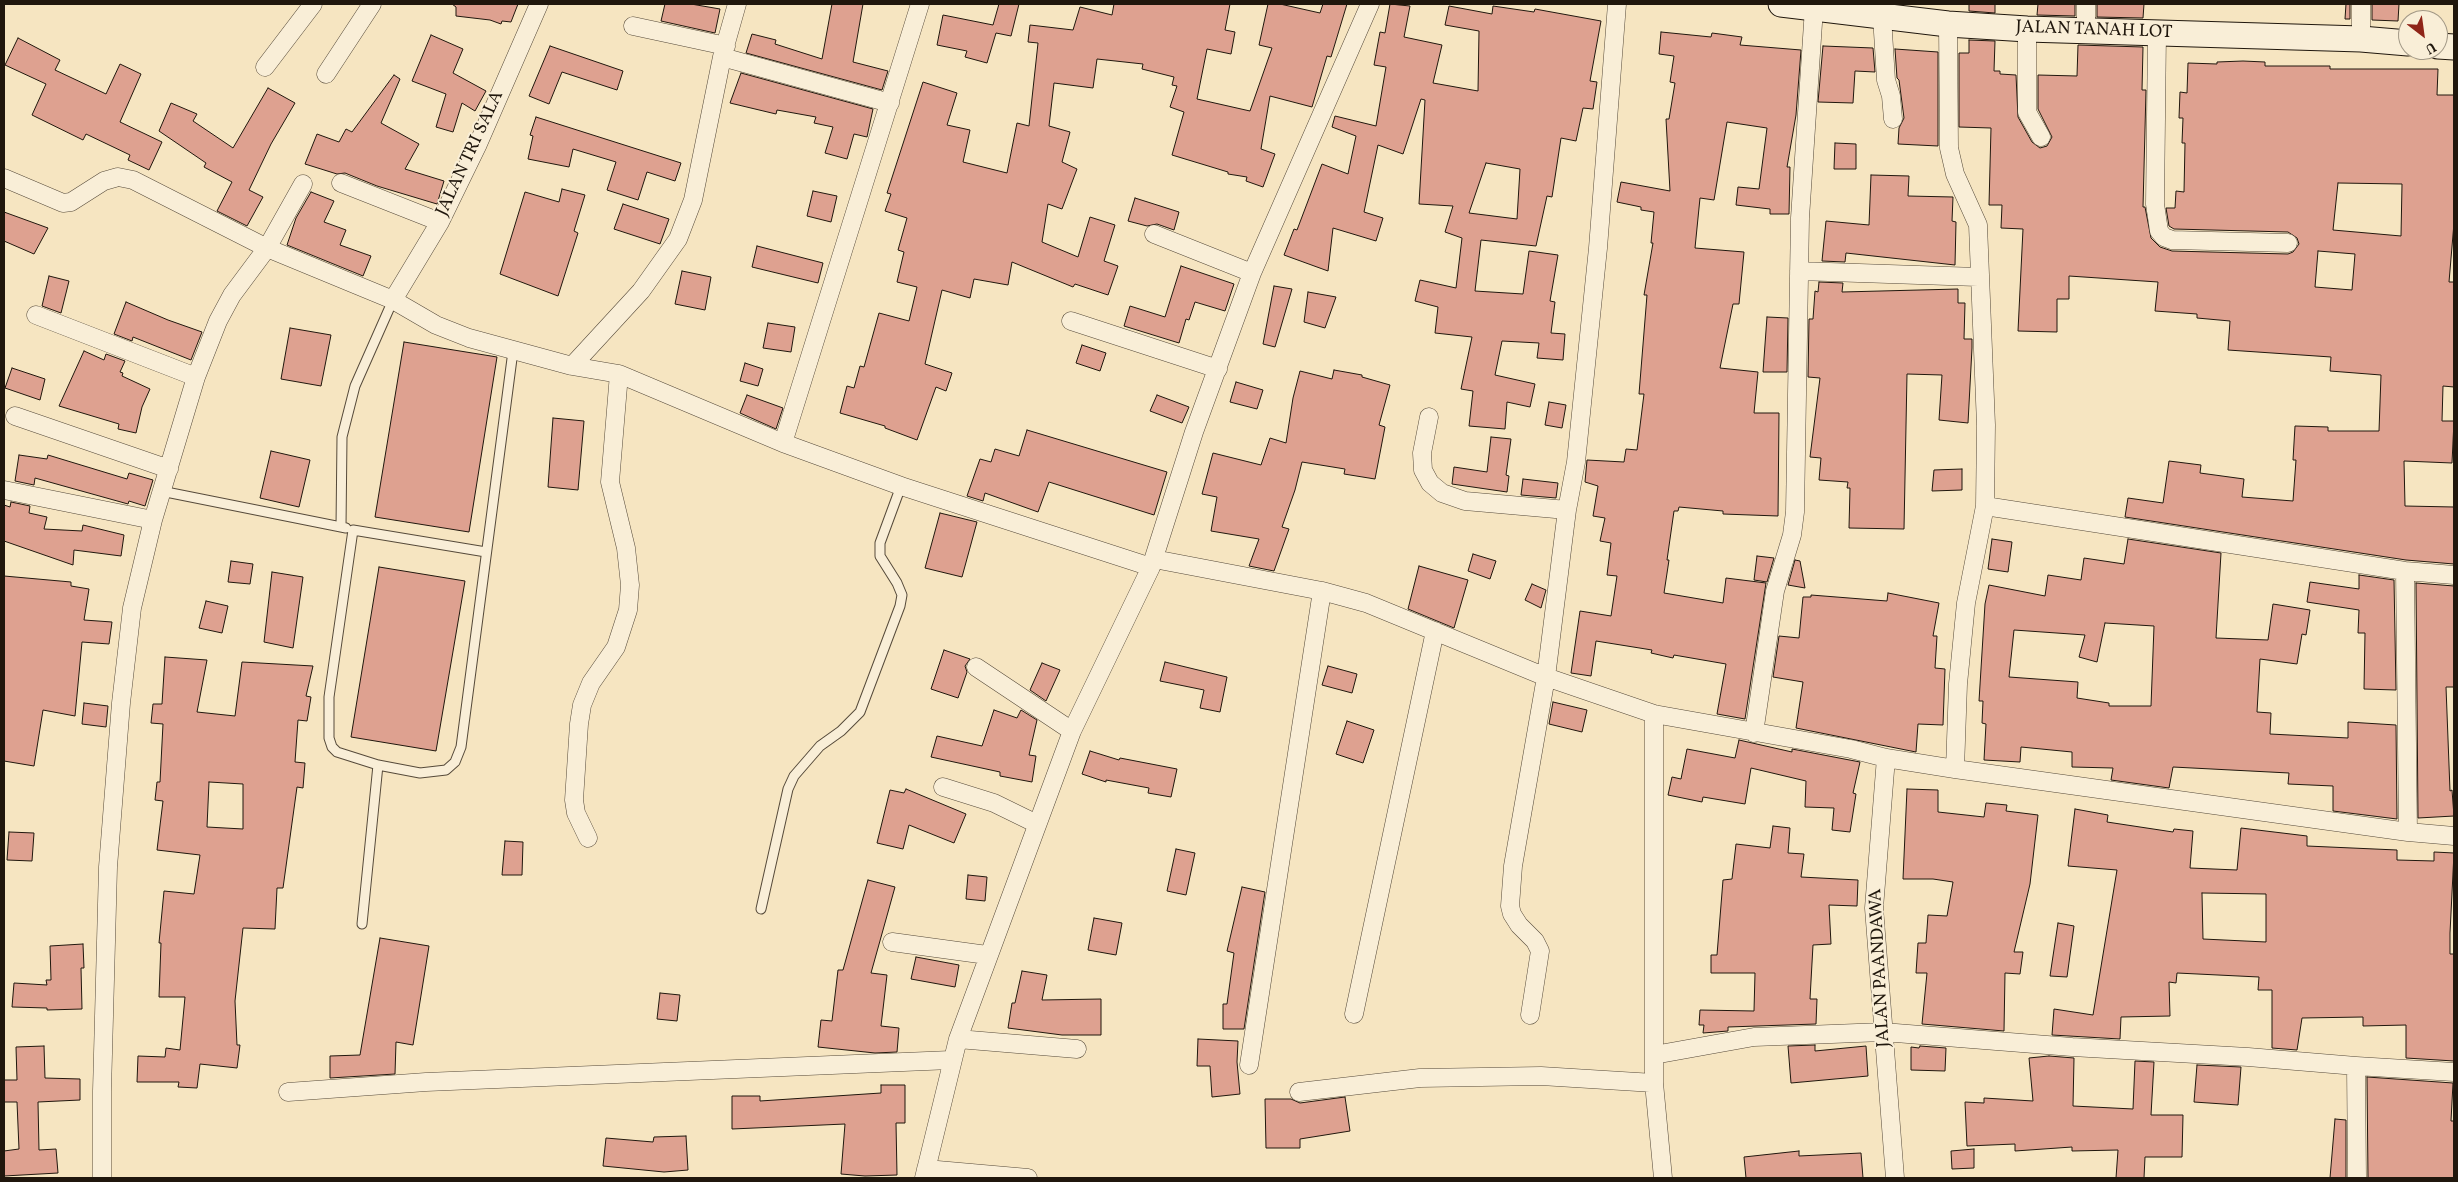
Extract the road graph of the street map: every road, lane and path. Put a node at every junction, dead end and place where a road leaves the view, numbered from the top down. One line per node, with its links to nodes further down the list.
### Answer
1 (313, 4): 20 (street)
2 (372, 4): 21 (street)
3 (540, 4): 28 (street, JALAN TRI SALA)
4 (738, 4): 19 (street)
5 (920, 4): 22 (street)
6 (1370, 4): 33 (street)
7 (1617, 4): 51 (street)
8 (2086, 4): 15 (street)
9 (2361, 4): 17 (street)
10 (1801, 5): 11 (main road, JALAN TANAH LOT); 32 (street)
11 (1882, 16): 12 (main road, JALAN TANAH LOT); 23 (street)
12 (1948, 24): 14 (main road, JALAN TANAH LOT); 34 (street)
13 (633, 26): 19 (street)
14 (2027, 29): 15 (main road, JALAN TANAH LOT); 24 (street)
15 (2086, 31): 16 (main road, JALAN TANAH LOT)
16 (2157, 33): 17 (main road, JALAN TANAH LOT); 30 (street)
17 (2361, 39): 18 (main road, JALAN TANAH LOT)
18 (2398, 42)
19 (724, 52): 22 (street); 39 (street)
20 (265, 67)
21 (326, 74)
22 (890, 103): 45 (street)
23 (1893, 119)
24 (2041, 137)
25 (4, 178): 31 (street)
26 (341, 183): 28 (street)
27 (303, 184): 31 (street)
28 (440, 222): 35 (street, JALAN TRI SALA)
29 (1154, 234): 33 (street)
30 (2288, 243)
31 (267, 248): 35 (street); 42 (street)
32 (1799, 271): 34 (street); 65 (street)
33 (1252, 273): 40 (street)
34 (1978, 277): 50 (street)
35 (393, 300): 38 (street); 53 (lane)
36 (36, 315): 42 (street)
37 (1071, 321): 40 (street)
38 (513, 351): 39 (street); 55 (lane)
39 (572, 366): 41 (street)
40 (1218, 369): 56 (street)
41 (619, 374): 45 (street); 73 (street)
42 (196, 377): 46 (street)
43 (15, 416): 46 (street)
44 (1429, 417): 51 (street)
45 (783, 443): 47 (street)
46 (169, 469): 49 (street)
47 (901, 486): 56 (street); 74 (lane)
48 (4, 490): 52 (street)
49 (161, 492): 52 (street); 53 (lane)
50 (1985, 506): 57 (street); 68 (street)
51 (1566, 510): 62 (street)
52 (153, 520): 92 (street)
53 (341, 527): 54 (lane)
54 (353, 530): 55 (lane); 67 (lane)
55 (486, 552): 67 (lane)
56 (1153, 563): 59 (street); 64 (street)
57 (2406, 571): 58 (street); 71 (street)
58 (2454, 575)
59 (1322, 592): 60 (street); 85 (street)
60 (1435, 631): 62 (street); 78 (street)
61 (976, 667): 64 (street)
62 (1546, 677): 63 (street); 79 (street)
63 (1654, 714): 65 (street); 83 (street)
64 (1072, 731): 70 (street)
65 (1754, 733): 66 (street)
66 (1886, 758): 68 (street); 80 (street, JALAN PAANDAWA)
67 (378, 765): 75 (lane)
68 (1955, 769): 71 (street)
69 (943, 786): 70 (street)
70 (1037, 824): 77 (street)
71 (2408, 832): 72 (street)
72 (2454, 836)
73 (588, 838)
74 (761, 909)
75 (362, 924)
76 (892, 942): 77 (street)
77 (987, 955): 81 (street)
78 (1354, 1014)
79 (1530, 1015)
80 (1883, 1032): 83 (street); 86 (street); 95 (street, JALAN PAANDAWA)
81 (958, 1039): 82 (street); 84 (street)
82 (1077, 1049)
83 (1654, 1054): 88 (street)
84 (951, 1060): 89 (street); 91 (street)
85 (1249, 1065)
86 (2356, 1066): 87 (street); 96 (street)
87 (2454, 1072)
88 (1654, 1083): 90 (street); 94 (street)
89 (288, 1092)
90 (1299, 1092)
91 (925, 1174): 93 (street)
92 (102, 1178)
93 (1028, 1178)
94 (1663, 1178)
95 (1895, 1178)
96 (2357, 1178)

